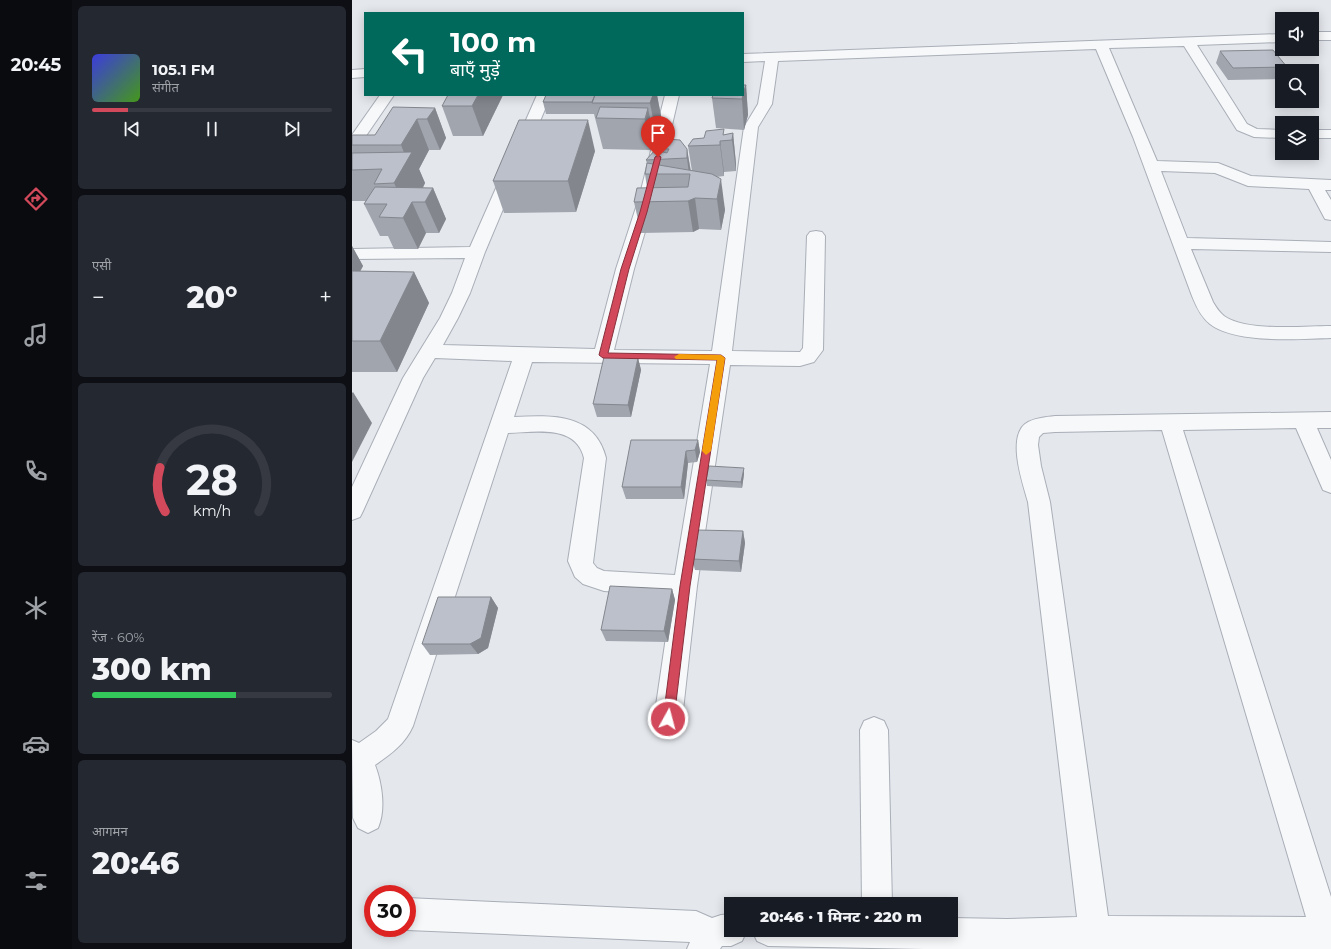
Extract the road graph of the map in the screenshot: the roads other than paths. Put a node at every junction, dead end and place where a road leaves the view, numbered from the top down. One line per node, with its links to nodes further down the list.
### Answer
1 (1319, 36): 2 (street)
2 (1331, 36)
3 (1275, 38): 4 (street)
4 (1188, 42): 5 (street); 13 (street)
5 (1101, 45): 6 (street); 17 (street)
6 (772, 57): 7 (street); 29 (street)
7 (744, 58)
8 (364, 73): 9 (street)
9 (352, 74)
10 (386, 96): 16 (street)
11 (544, 96): 23 (street)
12 (672, 96): 28 (street)
13 (1275, 134)
14 (1319, 134): 15 (street)
15 (1331, 134)
16 (352, 146)
17 (1152, 166): 18 (street); 21 (street)
18 (1323, 185): 19 (street)
19 (1331, 215)
20 (816, 236): 29 (street)
21 (1180, 243): 22 (street); 25 (street)
22 (1331, 247)
23 (476, 252): 24 (street); 26 (street)
24 (352, 254)
25 (1331, 332)
26 (428, 351): 27 (street); 35 (street)
27 (524, 355): 28 (street); 33 (street)
28 (603, 355): 29 (street)
29 (721, 358): 36 (street)
30 (1331, 420): 31 (street)
31 (1303, 421): 32 (street); 34 (street)
32 (1170, 423): 43 (street); 46 (street)
33 (502, 425): 36 (street); 39 (street)
34 (1331, 484)
35 (352, 511)
36 (685, 586): 37 (street)
37 (668, 719)
38 (874, 730): 41 (street)
39 (355, 757): 40 (street)
40 (368, 818)
41 (877, 897)
42 (416, 914): 45 (street)
43 (1094, 932): 46 (street); 47 (street)
44 (958, 934): 47 (street)
45 (715, 937)
46 (1319, 937)
47 (1008, 942)

